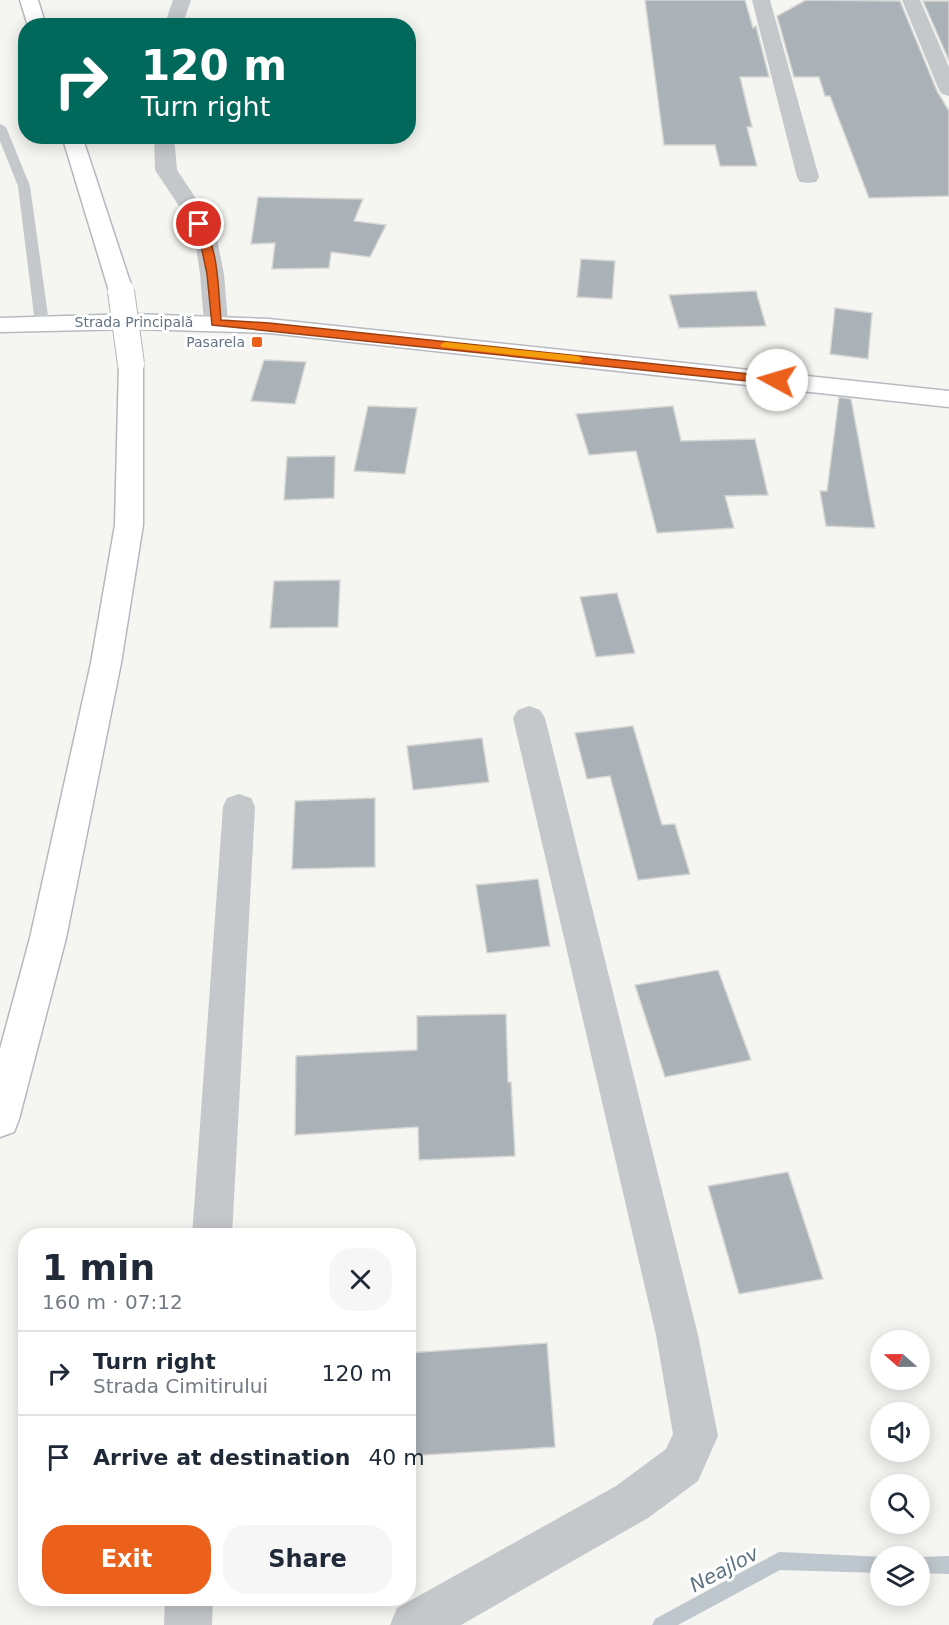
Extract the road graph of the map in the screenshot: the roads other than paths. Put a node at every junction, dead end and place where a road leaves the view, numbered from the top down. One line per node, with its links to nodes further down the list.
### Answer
1 (29, 0): 5 (main road)
2 (182, 0): 6 (street)
3 (761, 0): 11 (street)
4 (911, 0): 7 (street)
5 (35, 18)
6 (176, 18)
7 (949, 90)
8 (0, 127): 12 (lane)
9 (75, 144): 18 (main road, bridge)
10 (164, 144): 13 (street)
11 (808, 177)
12 (42, 323): 13 (main road, Strada Principală); 14 (main road, Strada Principală)
13 (216, 323): 15 (main road, Strada Principală)
14 (0, 325)
15 (949, 399)
16 (529, 718): 22 (street)
17 (238, 807): 19 (street)
18 (0, 1119)
19 (212, 1228)
20 (189, 1606): 21 (street)
21 (188, 1625)
22 (414, 1625)

